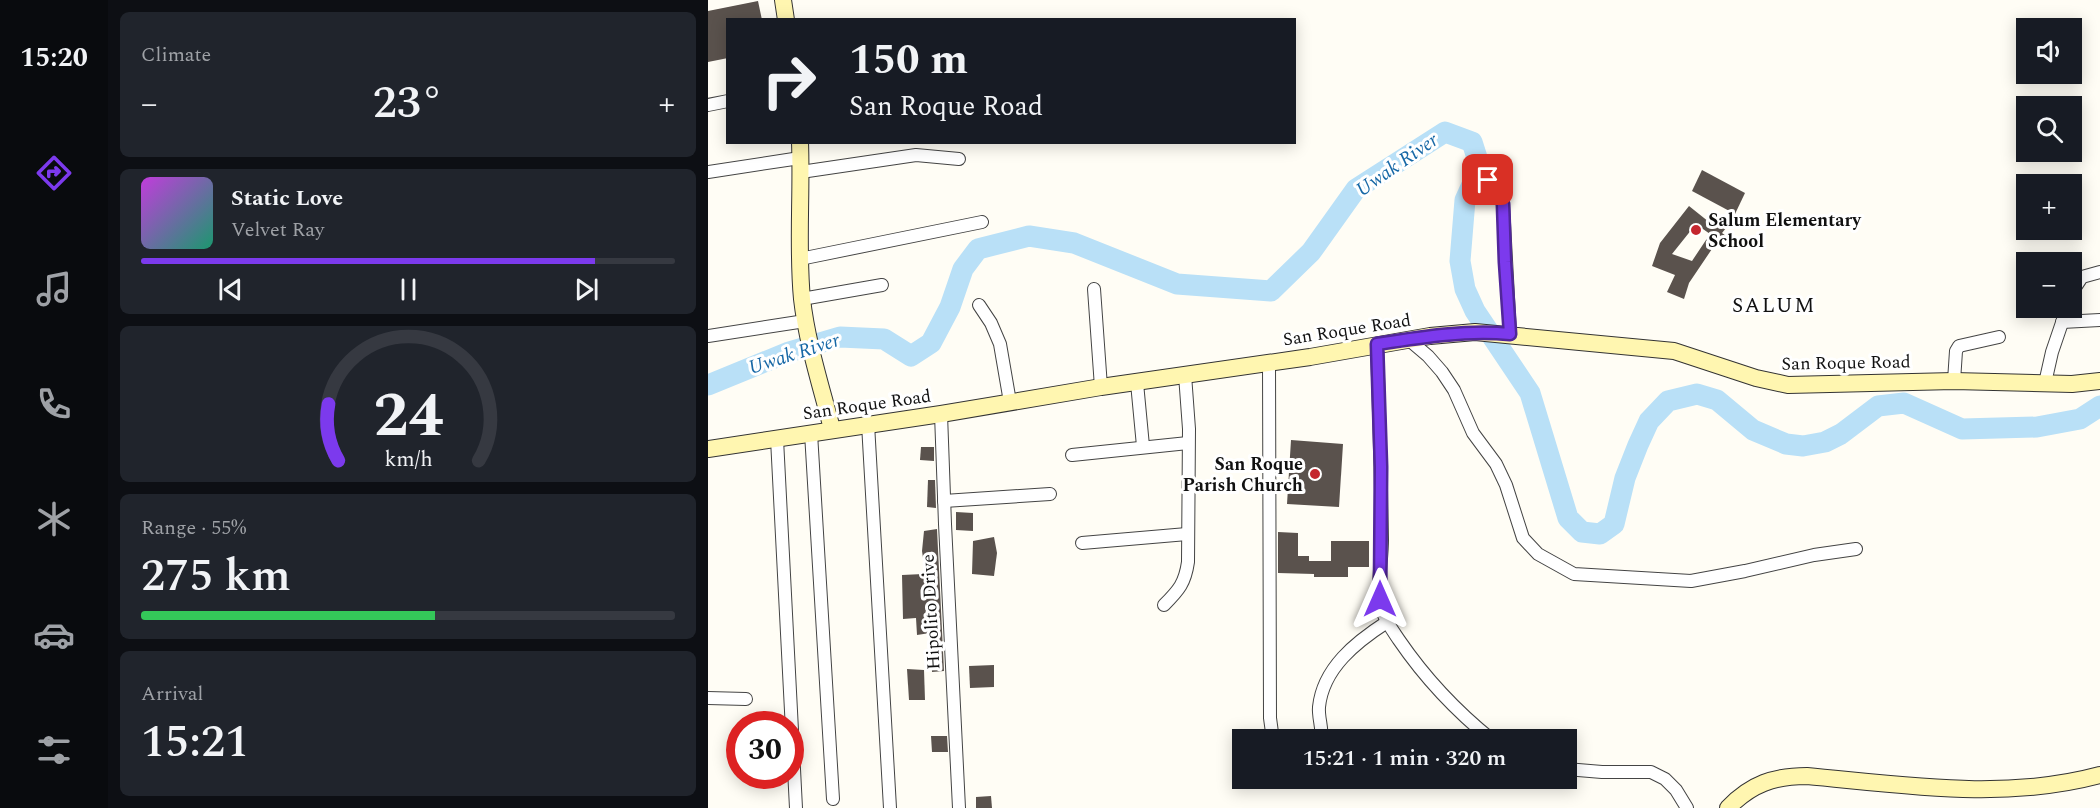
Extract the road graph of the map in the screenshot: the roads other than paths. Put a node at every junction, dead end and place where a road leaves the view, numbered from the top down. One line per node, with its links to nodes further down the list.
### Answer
1 (783, 0): 2 (street)
2 (786, 18)
3 (726, 101): 4 (street)
4 (708, 105)
5 (800, 158): 6 (street); 8 (street); 10 (street)
6 (959, 159)
7 (1484, 165): 21 (street)
8 (708, 172)
9 (982, 222): 10 (street)
10 (800, 259): 15 (street)
11 (2100, 272): 12 (street)
12 (2082, 277)
13 (882, 285): 15 (street)
14 (1095, 289): 32 (street)
15 (802, 299): 19 (street)
16 (979, 305): 33 (street)
17 (2063, 318): 20 (street)
18 (2100, 320): 20 (street)
19 (806, 321): 22 (street); 36 (street)
20 (2062, 322): 31 (street)
21 (1503, 333): 24 (street, San Roque Road); 28 (street, San Roque Road)
22 (708, 336)
23 (1999, 337): 28 (street)
24 (1408, 339): 25 (street, San Roque Road); 47 (street)
25 (1377, 344): 26 (street, San Roque Road); 49 (street)
26 (1269, 362): 27 (street, San Roque Road); 52 (street)
27 (1185, 375): 30 (street, San Roque Road); 39 (street)
28 (1954, 381): 31 (street, San Roque Road)
29 (2100, 381): 31 (street, San Roque Road)
30 (1137, 382): 32 (street, San Roque Road); 40 (street)
31 (2045, 383)
32 (1101, 387): 33 (street, San Roque Road)
33 (1010, 402): 34 (street, San Roque Road)
34 (941, 414): 35 (street, San Roque Road); 44 (street, Hipolito Drive)
35 (868, 424): 36 (street, San Roque Road); 59 (street)
36 (832, 429): 37 (street, San Roque Road)
37 (811, 433): 38 (street, San Roque Road); 57 (street)
38 (777, 439): 41 (street, San Roque Road); 58 (street)
39 (1188, 443): 40 (street); 45 (street)
40 (1143, 446): 42 (street)
41 (708, 449)
42 (1072, 455)
43 (1050, 494): 44 (street)
44 (944, 501): 60 (street, Hipolito Drive)
45 (1187, 534): 46 (street); 48 (street)
46 (1082, 543)
47 (1856, 549)
48 (1164, 605)
49 (1387, 622): 53 (street); 54 (street)
50 (708, 698): 51 (street)
51 (746, 699)
52 (1272, 729)
53 (1322, 729)
54 (1478, 729)
55 (1577, 770): 61 (street)
56 (2100, 775): 62 (street)
57 (833, 799)
58 (796, 808)
59 (890, 808)
60 (959, 808)
61 (1687, 808)
62 (1728, 808)

